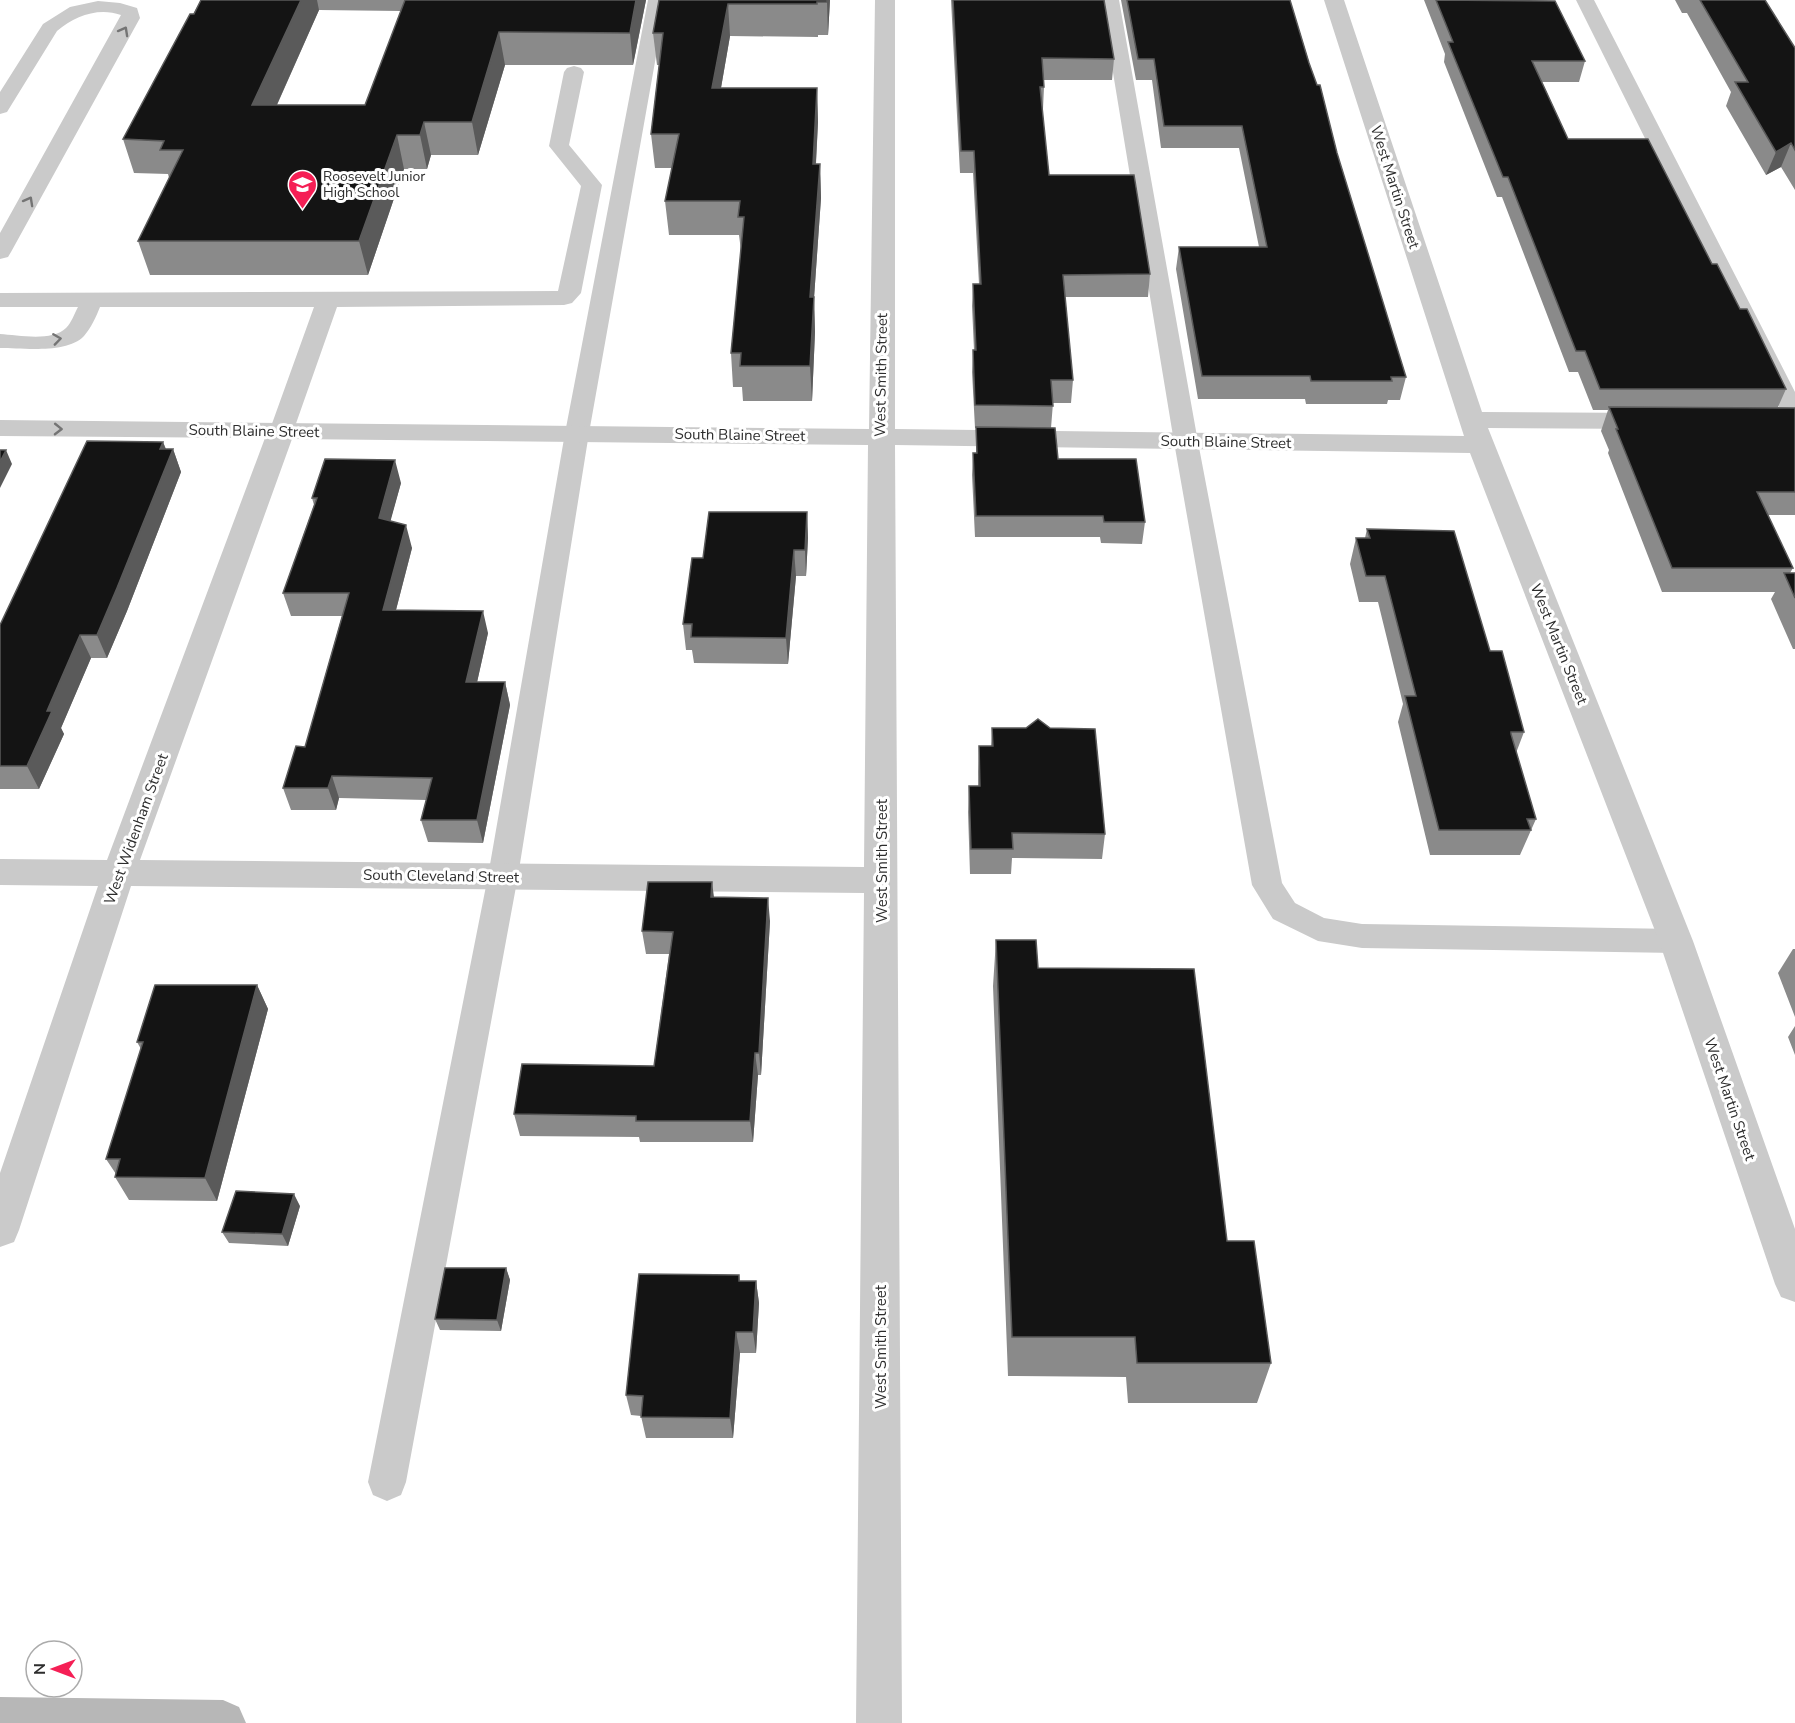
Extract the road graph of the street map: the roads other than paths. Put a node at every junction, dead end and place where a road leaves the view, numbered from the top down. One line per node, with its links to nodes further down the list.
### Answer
1 (657, 0): 18 (lane)
2 (885, 0): 19 (street, West Smith Street)
3 (1110, 0): 20 (lane)
4 (1334, 0): 17 (street, West Martin Street)
5 (1585, 0): 13 (lane)
6 (574, 72): 11 (lane)
7 (0, 108): 8 (lane, one-way to 7)
8 (0, 252)
9 (0, 300): 10 (lane)
10 (92, 300): 11 (lane); 12 (lane, one-way to 10)
11 (328, 300): 16 (lane)
12 (0, 341)
13 (1787, 419)
14 (1675, 421): 17 (street, South Blaine Street)
15 (0, 428): 16 (street, South Blaine Street, one-way to 16)
16 (281, 432): 18 (street, South Blaine Street); 22 (street, West Widenham Street)
17 (1476, 432): 20 (street, South Blaine Street); 25 (street, West Martin Street)
18 (577, 433): 19 (street, South Blaine Street); 23 (lane)
19 (880, 437): 20 (street, South Blaine Street); 24 (street, West Smith Street)
20 (1186, 442): 25 (lane)
21 (0, 872): 22 (street, South Cleveland Street)
22 (119, 873): 23 (street, South Cleveland Street); 26 (street, West Widenham Street)
23 (503, 876): 24 (street, South Cleveland Street); 28 (lane)
24 (882, 880): 31 (street, West Smith Street)
25 (1676, 941): 27 (street, West Martin Street)
26 (0, 1230)
27 (1795, 1284)
28 (387, 1482)
29 (0, 1720): 30 (main road)
30 (223, 1723)
31 (879, 1723)

